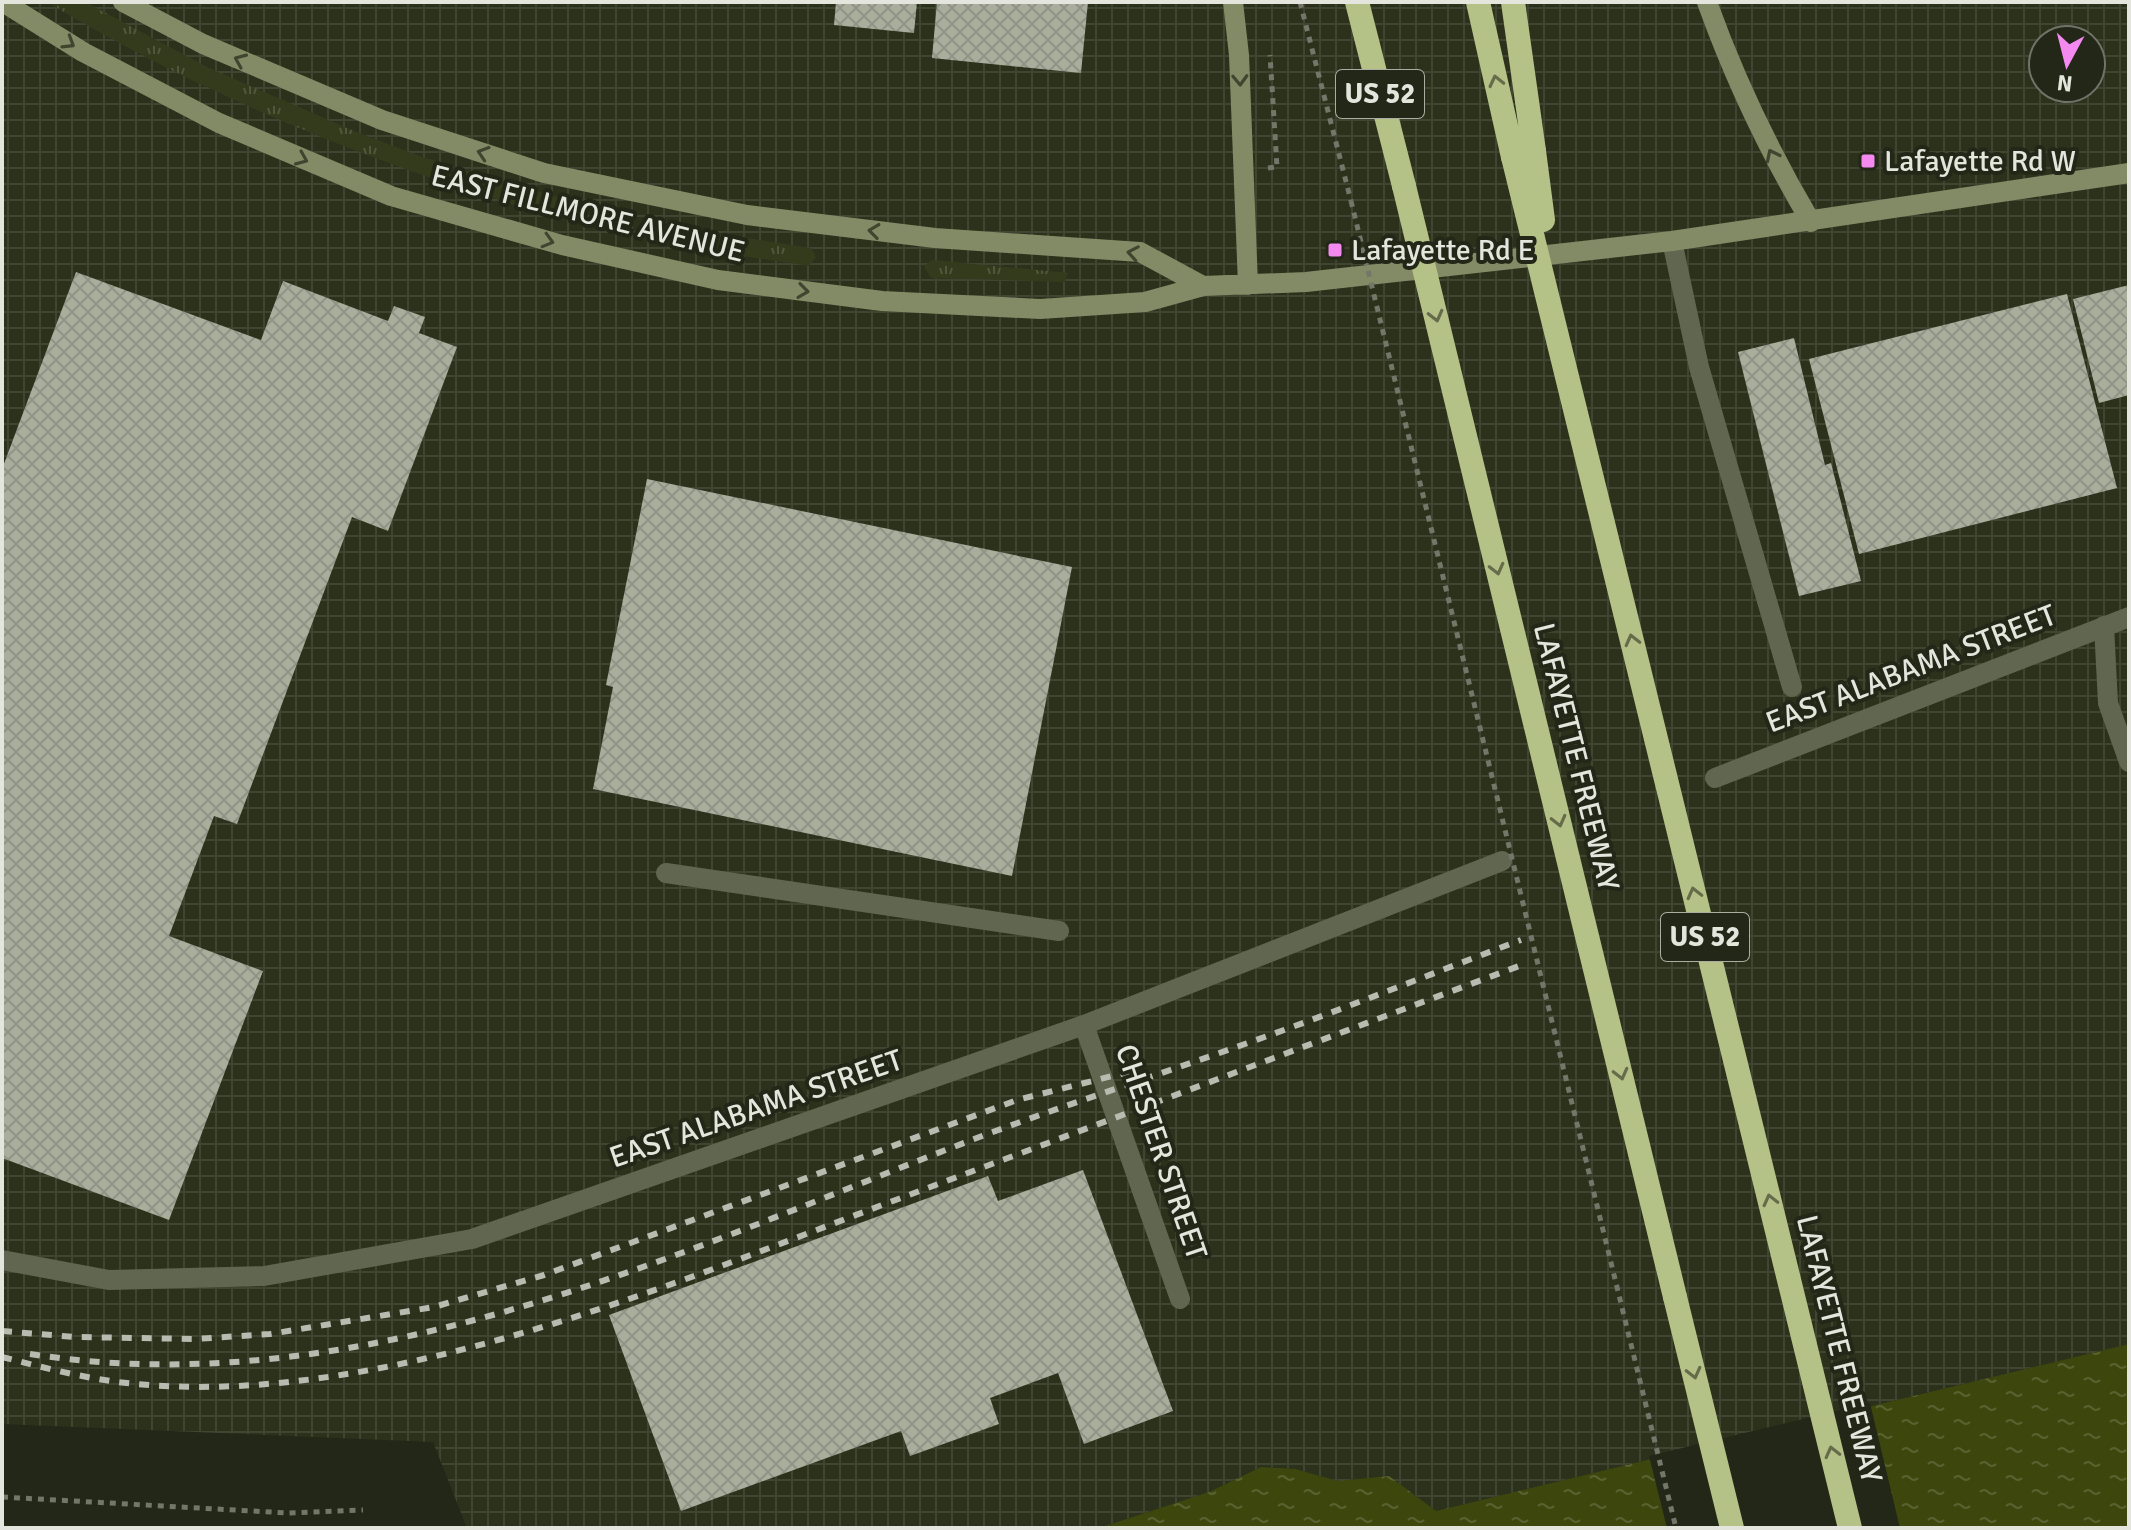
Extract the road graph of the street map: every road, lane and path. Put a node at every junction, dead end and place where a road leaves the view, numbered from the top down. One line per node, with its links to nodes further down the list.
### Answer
1 (3, 2): 14 (street, EAST FILLMORE AVENUE, one-way to 14)
2 (123, 2): 14 (street, EAST FILLMORE AVENUE, one-way to 2)
3 (1233, 2): 13 (street, one-way to 13)
4 (1300, 2): 28 (path, bridge)
5 (1357, 2): 29 (highway, LAFAYETTE FREEWAY / US 52, one-way to 29, bridge)
6 (1478, 2): 9 (highway, one-way to 6)
7 (1513, 2): 9 (highway)
8 (1707, 2): 11 (street, one-way to 8)
9 (1524, 154): 30 (highway, LAFAYETTE FREEWAY / US 52, one-way to 9, bridge)
10 (2129, 173): 11 (street, EAST FILLMORE AVENUE)
11 (1811, 222): 12 (street, EAST FILLMORE AVENUE)
12 (1672, 241): 13 (street, EAST FILLMORE AVENUE); 17 (street)
13 (1248, 285): 14 (street, EAST FILLMORE AVENUE)
14 (1203, 286)
15 (2129, 617): 16 (street, EAST ALABAMA STREET)
16 (2104, 626): 18 (street); 19 (street, EAST ALABAMA STREET)
17 (1792, 687)
18 (2129, 762)
19 (1715, 778)
20 (1502, 861): 23 (street, EAST ALABAMA STREET)
21 (666, 873): 22 (street)
22 (1059, 931)
23 (1084, 1025): 24 (street, EAST ALABAMA STREET); 25 (street, CHESTER STREET)
24 (2, 1260)
25 (1180, 1299)
26 (2, 1497): 27 (path)
27 (363, 1510)
28 (1676, 1528)
29 (1732, 1528)
30 (1850, 1528)

